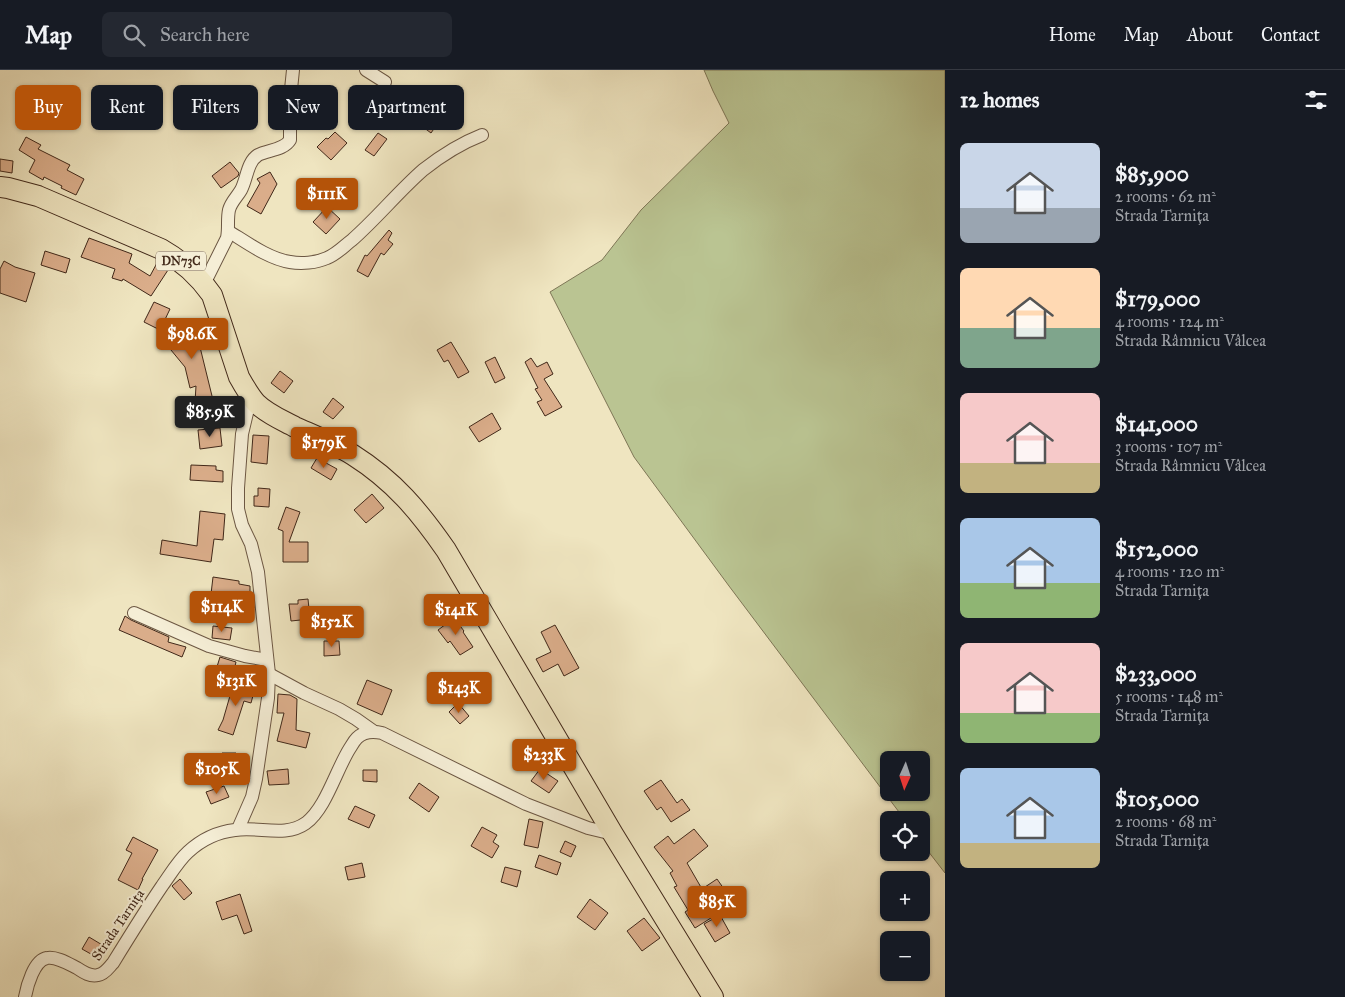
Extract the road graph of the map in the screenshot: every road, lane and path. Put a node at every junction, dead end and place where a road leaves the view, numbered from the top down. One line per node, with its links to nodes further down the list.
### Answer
1 (293, 70): 6 (street)
2 (366, 70): 3 (street)
3 (385, 82)
4 (482, 135): 6 (street)
5 (0, 187): 7 (main road, DN73C)
6 (228, 231): 7 (street)
7 (204, 284): 8 (main road, DN73C)
8 (251, 396): 10 (street); 14 (main road, DN73C)
9 (134, 613): 10 (street)
10 (267, 660): 11 (street)
11 (269, 674): 12 (street); 13 (street)
12 (373, 731): 13 (street, Strada Tarnița); 14 (street)
13 (238, 829): 15 (street, Strada Tarnița)
14 (613, 834): 16 (main road, DN73C)
15 (25, 997)
16 (713, 997)

